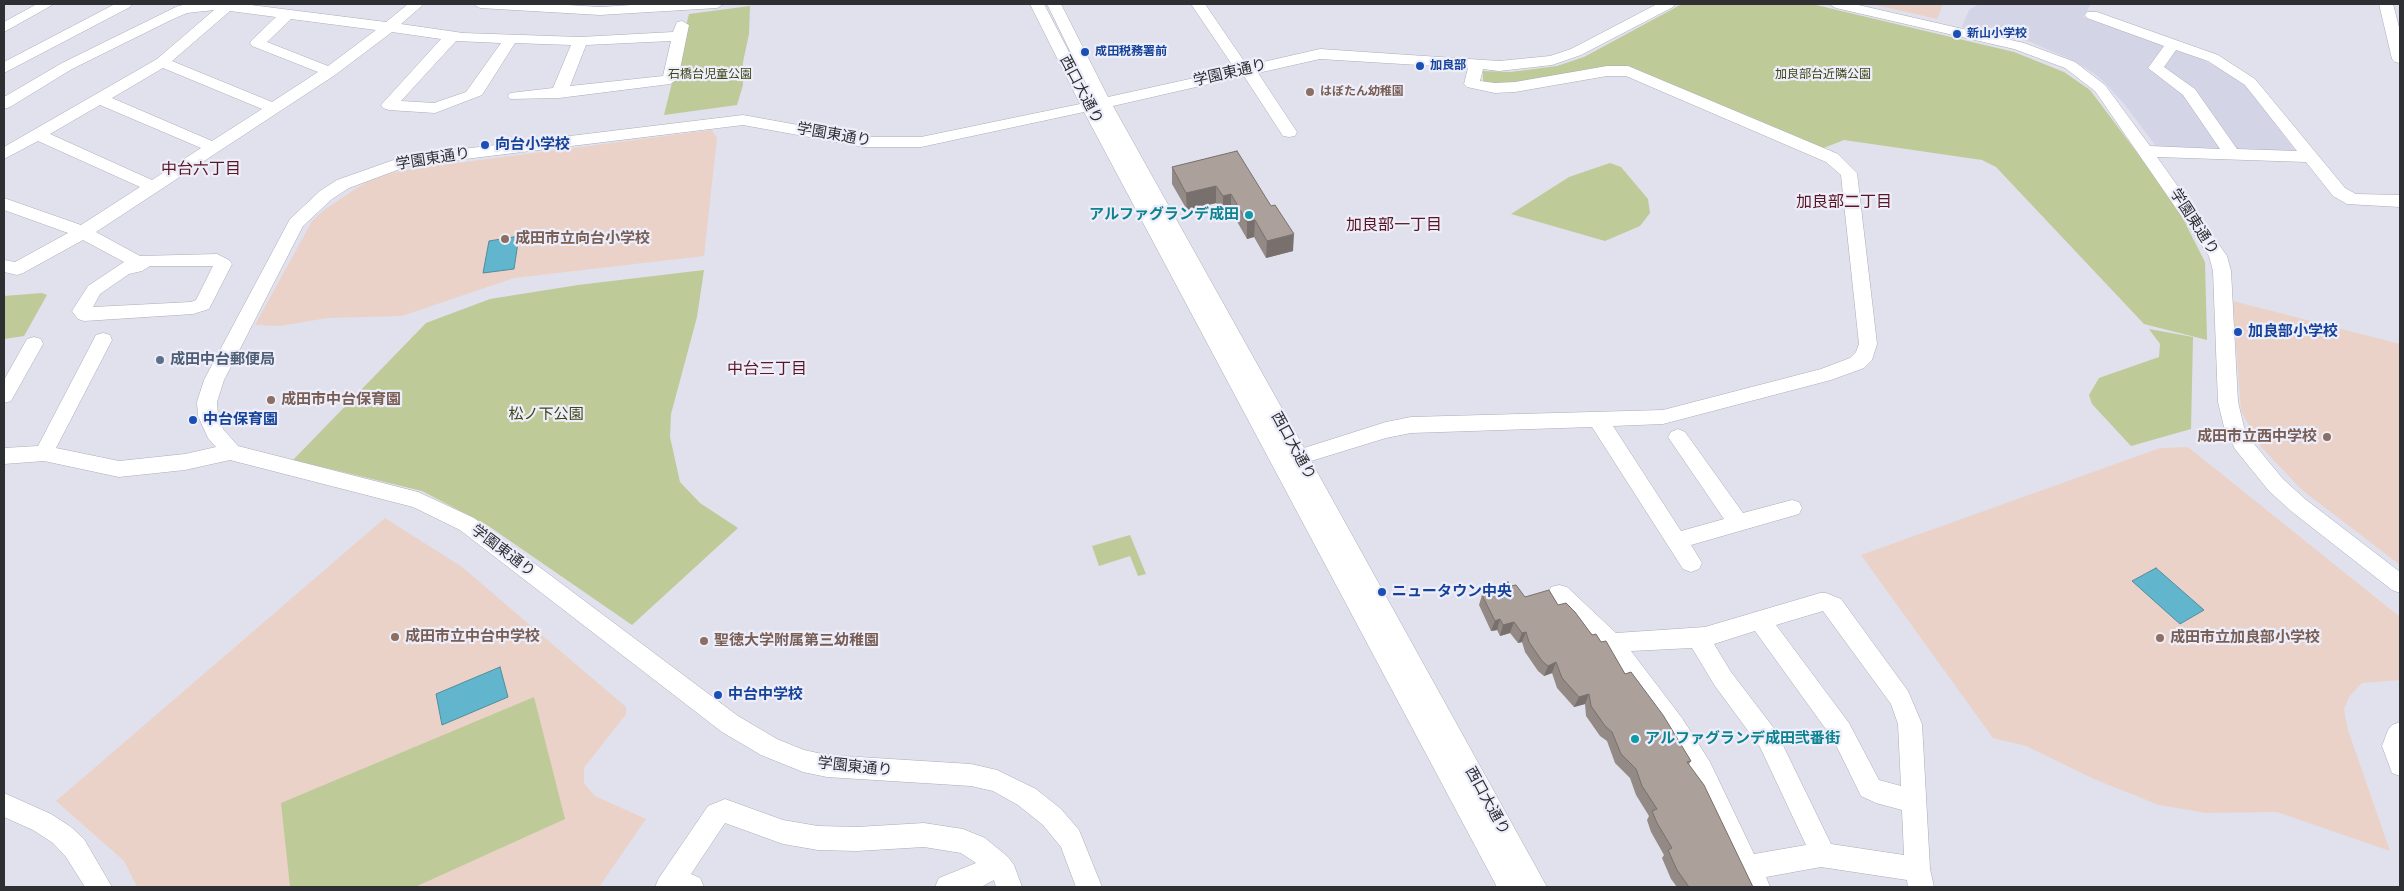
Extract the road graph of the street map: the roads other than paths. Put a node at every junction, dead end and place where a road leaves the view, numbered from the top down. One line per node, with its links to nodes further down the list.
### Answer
1 (47, 4): 16 (street)
2 (125, 4): 24 (street)
3 (417, 4): 17 (street)
4 (480, 4): 12 (street)
5 (717, 4): 12 (street)
6 (1037, 4): 36 (street, 西口大通り)
7 (1054, 4): 36 (street, 西口大通り)
8 (1198, 4): 30 (street)
9 (1668, 4): 27 (street, 学園東通り)
10 (1836, 4): 41 (street, 学園東通り)
11 (2386, 4): 20 (street)
12 (687, 5): 19 (street)
13 (227, 6): 14 (street); 26 (street); 28 (street)
14 (286, 15): 17 (street); 31 (street)
15 (2092, 15): 23 (street)
16 (4, 28)
17 (389, 28): 18 (street); 31 (street)
18 (452, 36): 21 (street); 21 (street)
19 (679, 36): 22 (street); 32 (street)
20 (2398, 39): 25 (street)
21 (510, 40): 22 (street)
22 (580, 41): 32 (street)
23 (2174, 43): 43 (street); 44 (street)
24 (41, 49): 28 (street); 29 (street)
25 (2400, 59)
26 (162, 62): 34 (street); 37 (street)
27 (1476, 65): 30 (street, 学園東通り); 54 (street)
28 (68, 66): 35 (street)
29 (4, 68)
30 (1246, 70): 36 (street, 学園東通り); 38 (street)
31 (330, 72): 37 (street)
32 (560, 93): 33 (street)
33 (516, 96)
34 (98, 98): 39 (street); 40 (street)
35 (4, 104)
36 (1096, 104): 56 (street, 学園東通り); 59 (street, 西口大通り)
37 (274, 108): 40 (street)
38 (1289, 132)
39 (37, 134): 42 (street); 45 (street)
40 (213, 147): 45 (street)
41 (2146, 151): 43 (street); 64 (street, 学園東通り)
42 (4, 154)
43 (2232, 154): 44 (street)
44 (2309, 157): 46 (street)
45 (151, 186): 48 (street)
46 (2400, 200)
47 (4, 204): 48 (street)
48 (83, 232): 49 (street); 50 (street)
49 (4, 266)
50 (136, 267): 50 (street)
51 (103, 340): 57 (street)
52 (34, 344): 53 (street)
53 (4, 396)
54 (1598, 420): 59 (street); 62 (street)
55 (1678, 437): 61 (street)
56 (231, 452): 57 (street); 81 (street, 学園東通り)
57 (44, 453): 58 (street)
58 (4, 456)
59 (1290, 460): 82 (street, 西口大通り); 83 (street, 西口大通り)
60 (1792, 508): 61 (street)
61 (1738, 523): 62 (street)
62 (1676, 541): 63 (street)
63 (1691, 563)
64 (2400, 584)
65 (1559, 594): 68 (street)
66 (1760, 620): 67 (street); 71 (street); 71 (street)
67 (1698, 637): 68 (street); 73 (street)
68 (1613, 644): 75 (street)
69 (2400, 733): 70 (street)
70 (2400, 765)
71 (1914, 801): 76 (street)
72 (4, 805): 78 (street)
73 (1821, 854): 75 (street); 76 (street)
74 (994, 862): 77 (street); 79 (street); 80 (street)
75 (1752, 878)
76 (1919, 878)
77 (677, 885)
78 (99, 887)
79 (948, 887)
80 (1009, 887)
81 (1089, 887)
82 (1511, 887)
83 (1534, 887)

